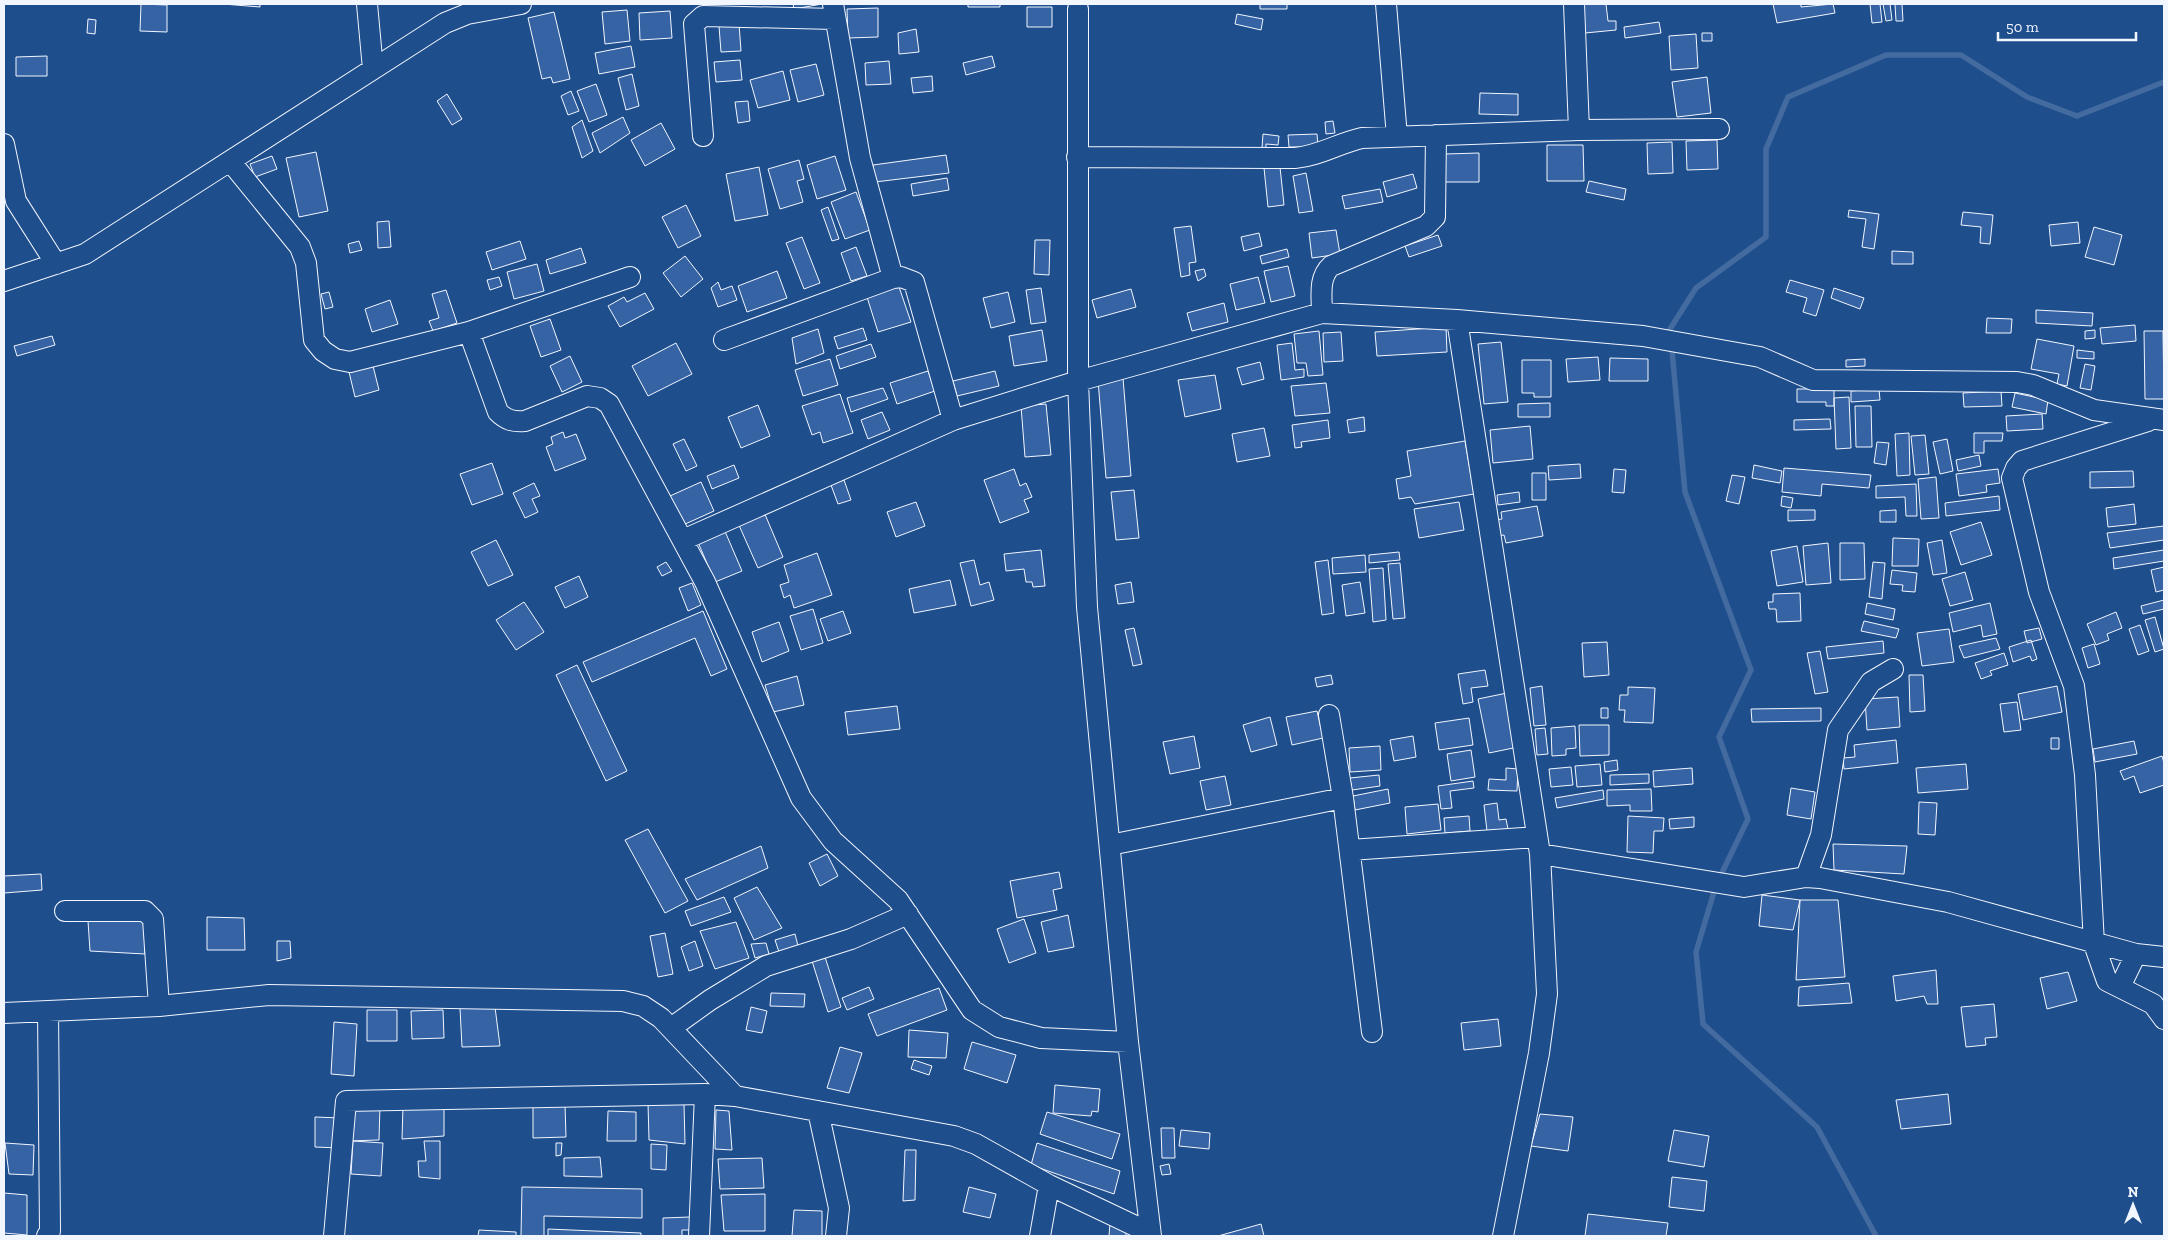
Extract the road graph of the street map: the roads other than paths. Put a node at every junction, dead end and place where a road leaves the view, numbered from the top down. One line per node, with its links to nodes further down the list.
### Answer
1 (367, 4): 8 (street)
2 (521, 4): 6 (street)
3 (1386, 4): 13 (street)
4 (1574, 4): 10 (street)
5 (1078, 6): 15 (street)
6 (458, 11): 8 (street)
7 (834, 11): 12 (street); 19 (street)
8 (373, 69): 16 (street)
9 (1719, 129): 10 (street)
10 (1579, 130): 11 (street)
11 (1436, 135): 13 (street); 21 (street)
12 (703, 136)
13 (1397, 136): 15 (street)
14 (4, 144): 17 (street)
15 (1077, 158): 25 (street)
16 (230, 161): 17 (street); 23 (street)
17 (56, 264): 20 (street)
18 (630, 277): 23 (street)
19 (892, 278): 24 (street); 26 (street)
20 (4, 281)
21 (1322, 313): 22 (street); 25 (street)
22 (1457, 320): 27 (street); 33 (street)
23 (469, 332): 28 (street)
24 (724, 340)
25 (1078, 381): 26 (street); 32 (street)
26 (953, 420): 28 (street)
27 (2158, 420): 38 (street)
28 (683, 540): 37 (street)
29 (1893, 669): 35 (street)
30 (1329, 715): 31 (street)
31 (1343, 798): 32 (street); 34 (street)
32 (1110, 845): 48 (street)
33 (1538, 846): 34 (street); 35 (street); 59 (street)
34 (1350, 850): 47 (street)
35 (1806, 877): 38 (street)
36 (65, 910): 42 (street)
37 (908, 914): 46 (street); 48 (street)
38 (2094, 944): 39 (street); 41 (street)
39 (2136, 954): 40 (street); 41 (street)
40 (2164, 957)
41 (2120, 988): 45 (street)
42 (159, 1006): 43 (street); 46 (street)
43 (48, 1011): 44 (street); 55 (street)
44 (4, 1014)
45 (2164, 1019)
46 (671, 1028): 50 (street)
47 (1372, 1032)
48 (1128, 1042): 54 (street)
49 (705, 1094): 50 (street); 56 (street); 57 (street)
50 (735, 1096): 51 (street)
51 (818, 1111): 52 (street); 53 (street)
52 (1050, 1185): 54 (street); 58 (street)
53 (839, 1234)
54 (1151, 1235)
55 (47, 1236)
56 (334, 1236)
57 (699, 1236)
58 (1040, 1236)
59 (1503, 1236)

